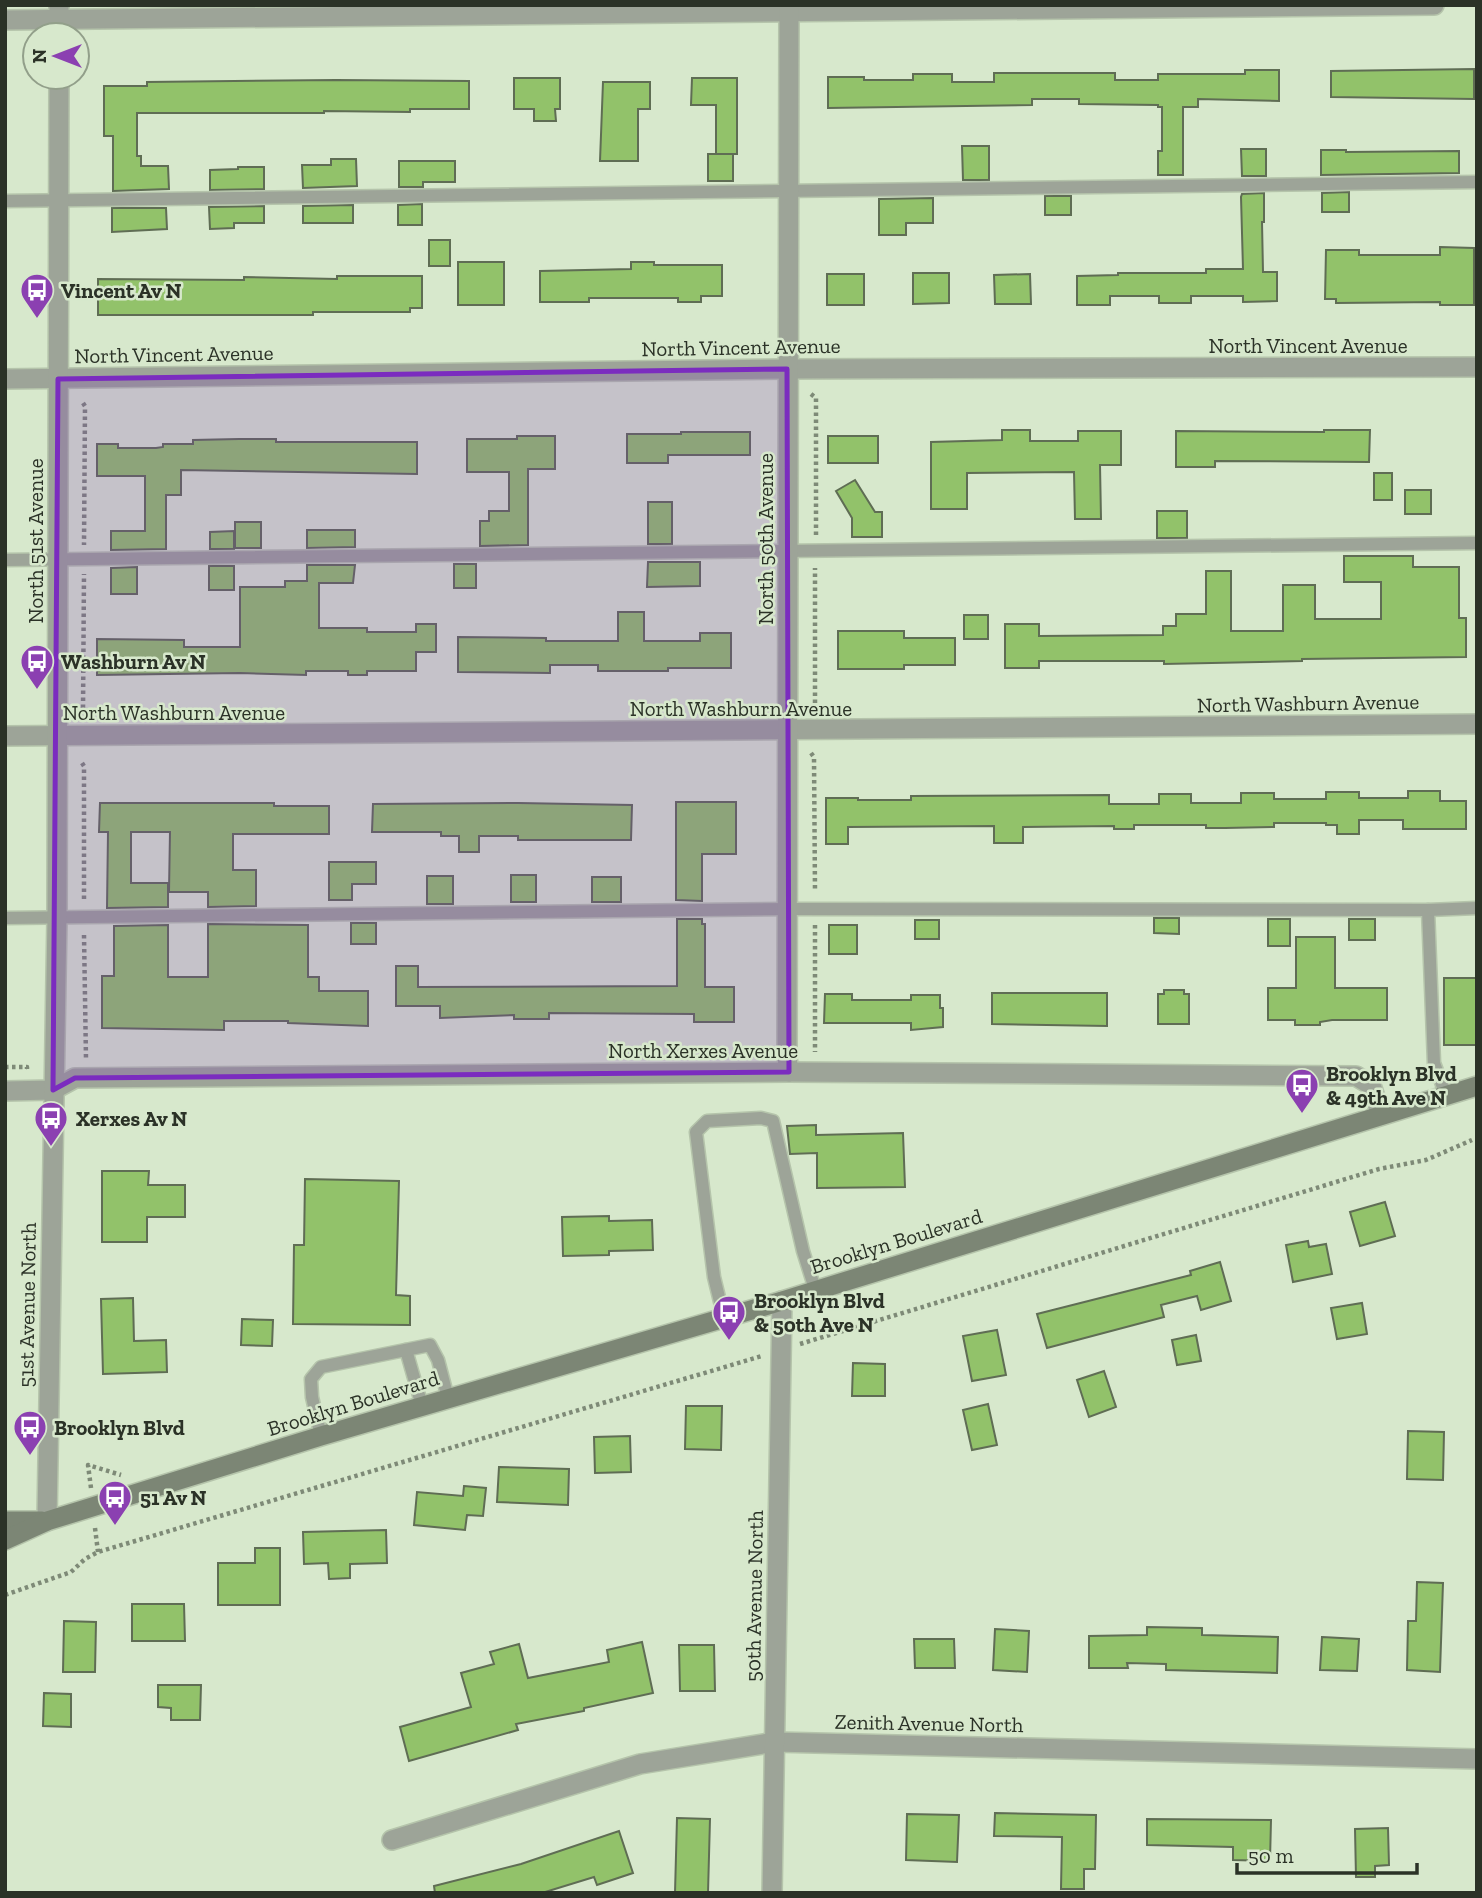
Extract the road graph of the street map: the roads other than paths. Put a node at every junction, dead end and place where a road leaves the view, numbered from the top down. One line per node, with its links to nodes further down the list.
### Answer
1 (1434, 5): 2 (street)
2 (789, 8): 4 (street); 7 (street, North 50th Avenue)
3 (5, 20): 4 (street)
4 (59, 20)
5 (59, 91): 9 (street, North 51st Avenue)
6 (1477, 182): 7 (lane)
7 (788, 192): 9 (lane); 11 (street, North 50th Avenue)
8 (5, 201): 9 (lane)
9 (60, 202): 13 (street, North 51st Avenue)
10 (1477, 367): 11 (street, North Vincent Avenue)
11 (787, 369): 13 (street, North Vincent Avenue); 15 (street, North 50th Avenue)
12 (5, 379): 13 (street, North Vincent Avenue)
13 (58, 379): 16 (street, North 51st Avenue)
14 (1477, 543): 15 (lane)
15 (788, 552): 16 (lane); 19 (street, North 50th Avenue)
16 (57, 559): 17 (lane); 20 (street, North 51st Avenue)
17 (5, 560)
18 (1477, 724): 19 (street, North Washburn Avenue)
19 (788, 731): 20 (street, North Washburn Avenue); 23 (street, North 50th Avenue)
20 (56, 735): 21 (street, North Washburn Avenue); 25 (street, North 51st Avenue)
21 (5, 736)
22 (1477, 908): 24 (lane)
23 (788, 909): 24 (lane); 25 (lane); 27 (street, North 50th Avenue)
24 (1428, 910): 31 (lane)
25 (57, 917): 26 (lane); 29 (street, North 51st Avenue)
26 (5, 918)
27 (789, 1072): 29 (street, North Xerxes Avenue); 32 (street, North Xerxes Avenue)
28 (1477, 1086): 31 (main road, Brooklyn Boulevard)
29 (53, 1090): 30 (street, North Xerxes Avenue); 41 (street, 51st Avenue North)
30 (5, 1091)
31 (1446, 1095): 32 (main road, Brooklyn Boulevard)
32 (1381, 1115): 33 (main road, Brooklyn Boulevard)
33 (816, 1289): 34 (main road, Brooklyn Boulevard); 35 (lane)
34 (782, 1301): 35 (main road, Brooklyn Boulevard); 43 (street, 50th Avenue North)
35 (724, 1318): 37 (main road, Brooklyn Boulevard)
36 (406, 1350): 37 (lane); 38 (lane); 39 (lane)
37 (449, 1398): 38 (main road, Brooklyn Boulevard)
38 (422, 1406): 39 (main road, Brooklyn Boulevard)
39 (321, 1436): 41 (main road, Brooklyn Boulevard)
40 (5, 1521): 41 (main road, Brooklyn Boulevard)
41 (47, 1521): 42 (main road, Brooklyn Boulevard)
42 (5, 1540)
43 (775, 1742): 44 (street, Zenith Avenue North); 45 (street, Zenith Avenue North); 46 (street, 50th Avenue North)
44 (1477, 1759)
45 (392, 1840)
46 (772, 1893)

